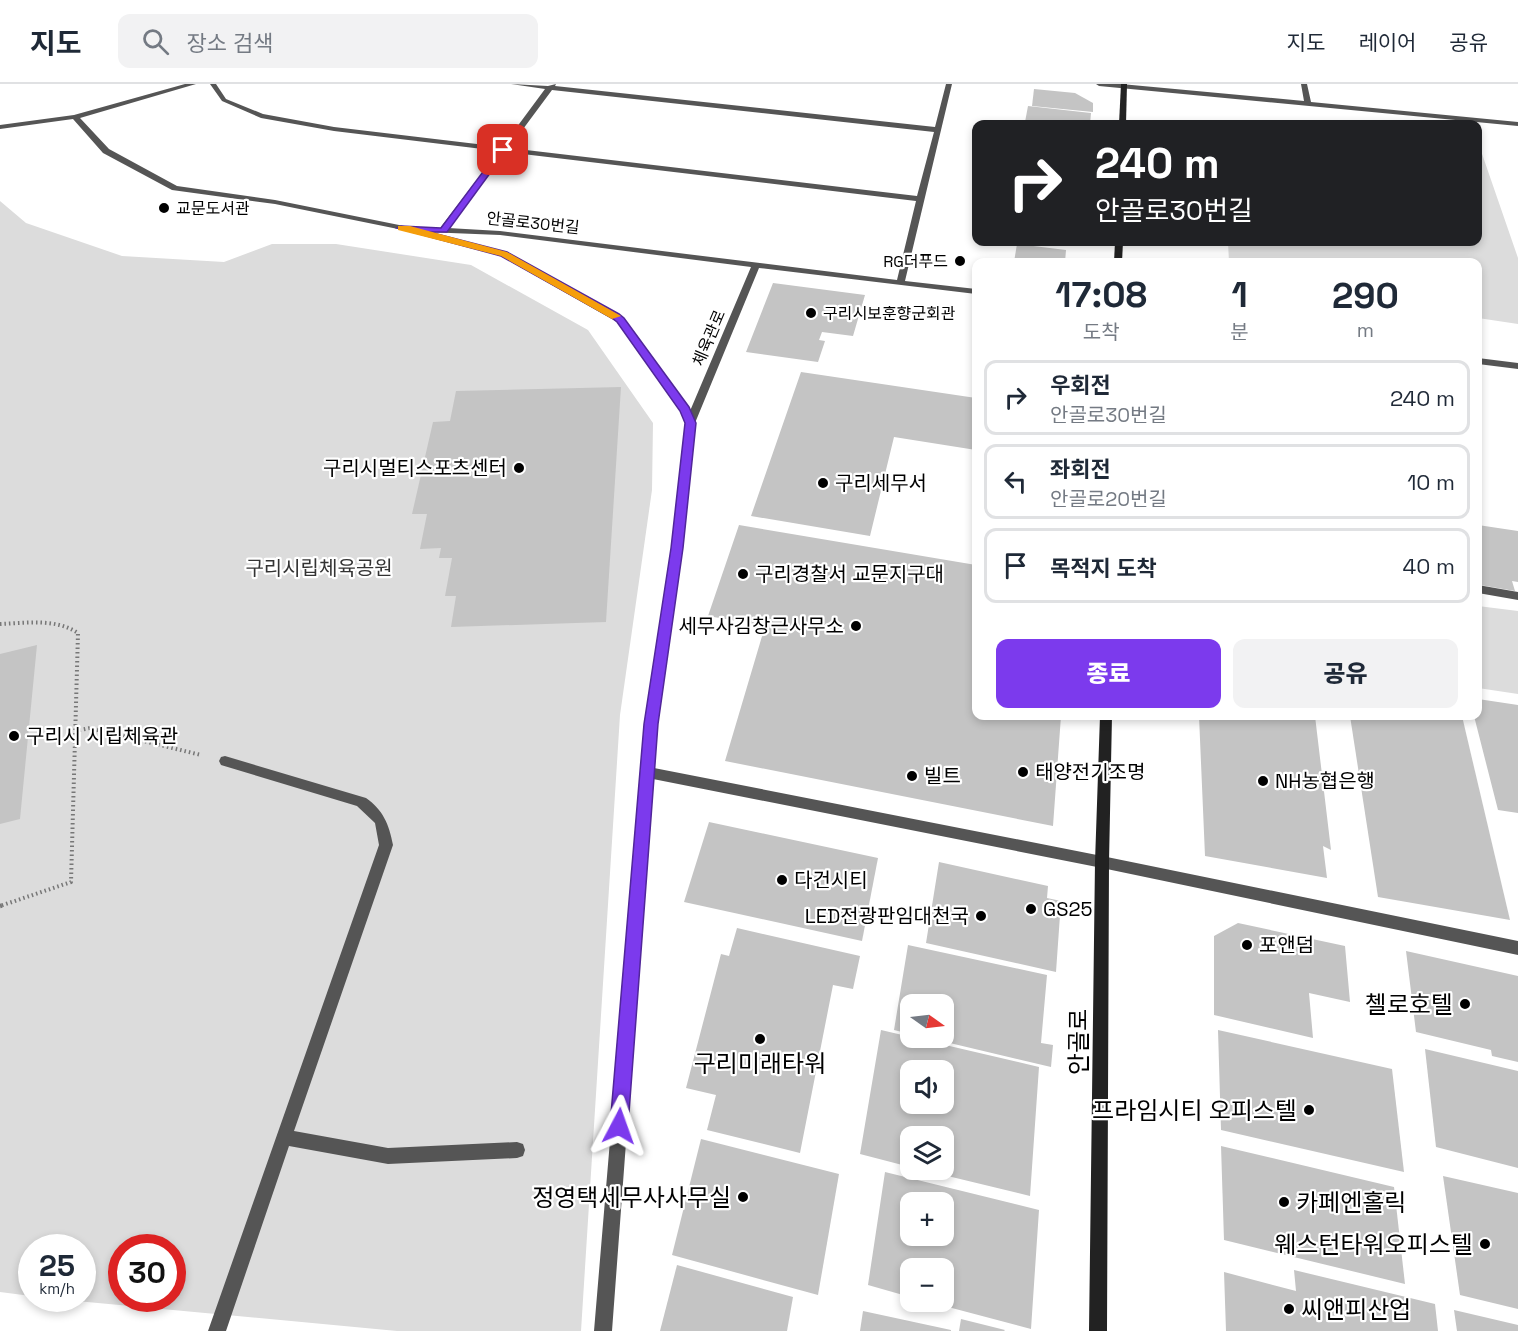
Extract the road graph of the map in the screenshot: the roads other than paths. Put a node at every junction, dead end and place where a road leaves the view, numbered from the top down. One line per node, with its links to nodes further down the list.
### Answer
1 (193, 84): 10 (street)
2 (213, 84): 17 (street)
3 (514, 84): 8 (street)
4 (949, 84): 16 (street)
5 (1099, 84): 7 (street)
6 (1304, 84): 9 (street)
7 (1124, 85): 9 (street); 11 (street)
8 (551, 86): 16 (street); 17 (street)
9 (1308, 104): 12 (street)
10 (75, 117): 15 (street); 19 (street, 안골로30번길)
11 (1123, 120)
12 (1476, 120)
13 (1482, 121): 14 (street)
14 (1518, 124)
15 (0, 127)
16 (938, 130): 18 (street)
17 (503, 150): 18 (street); 20 (street)
18 (920, 199): 22 (street)
19 (401, 228): 20 (street, 안골로30번길); 26 (street)
20 (443, 230): 21 (street, 안골로30번길)
21 (756, 265): 22 (street, 안골로30번길); 26 (street, 체육관로)
22 (900, 283): 23 (street, 안골로30번길)
23 (972, 292)
24 (1482, 361): 25 (street)
25 (1518, 366)
26 (690, 423): 31 (street, 체육관로)
27 (1482, 590): 28 (street)
28 (1518, 596)
29 (1106, 720): 32 (street, 안골로)
30 (225, 761): 34 (street)
31 (647, 772): 32 (street); 37 (street, 체육관로)
32 (1102, 862): 33 (street); 38 (street, 안골로)
33 (1518, 948)
34 (283, 1137): 35 (street); 36 (street)
35 (517, 1150)
36 (217, 1331)
37 (603, 1331)
38 (1098, 1331)

